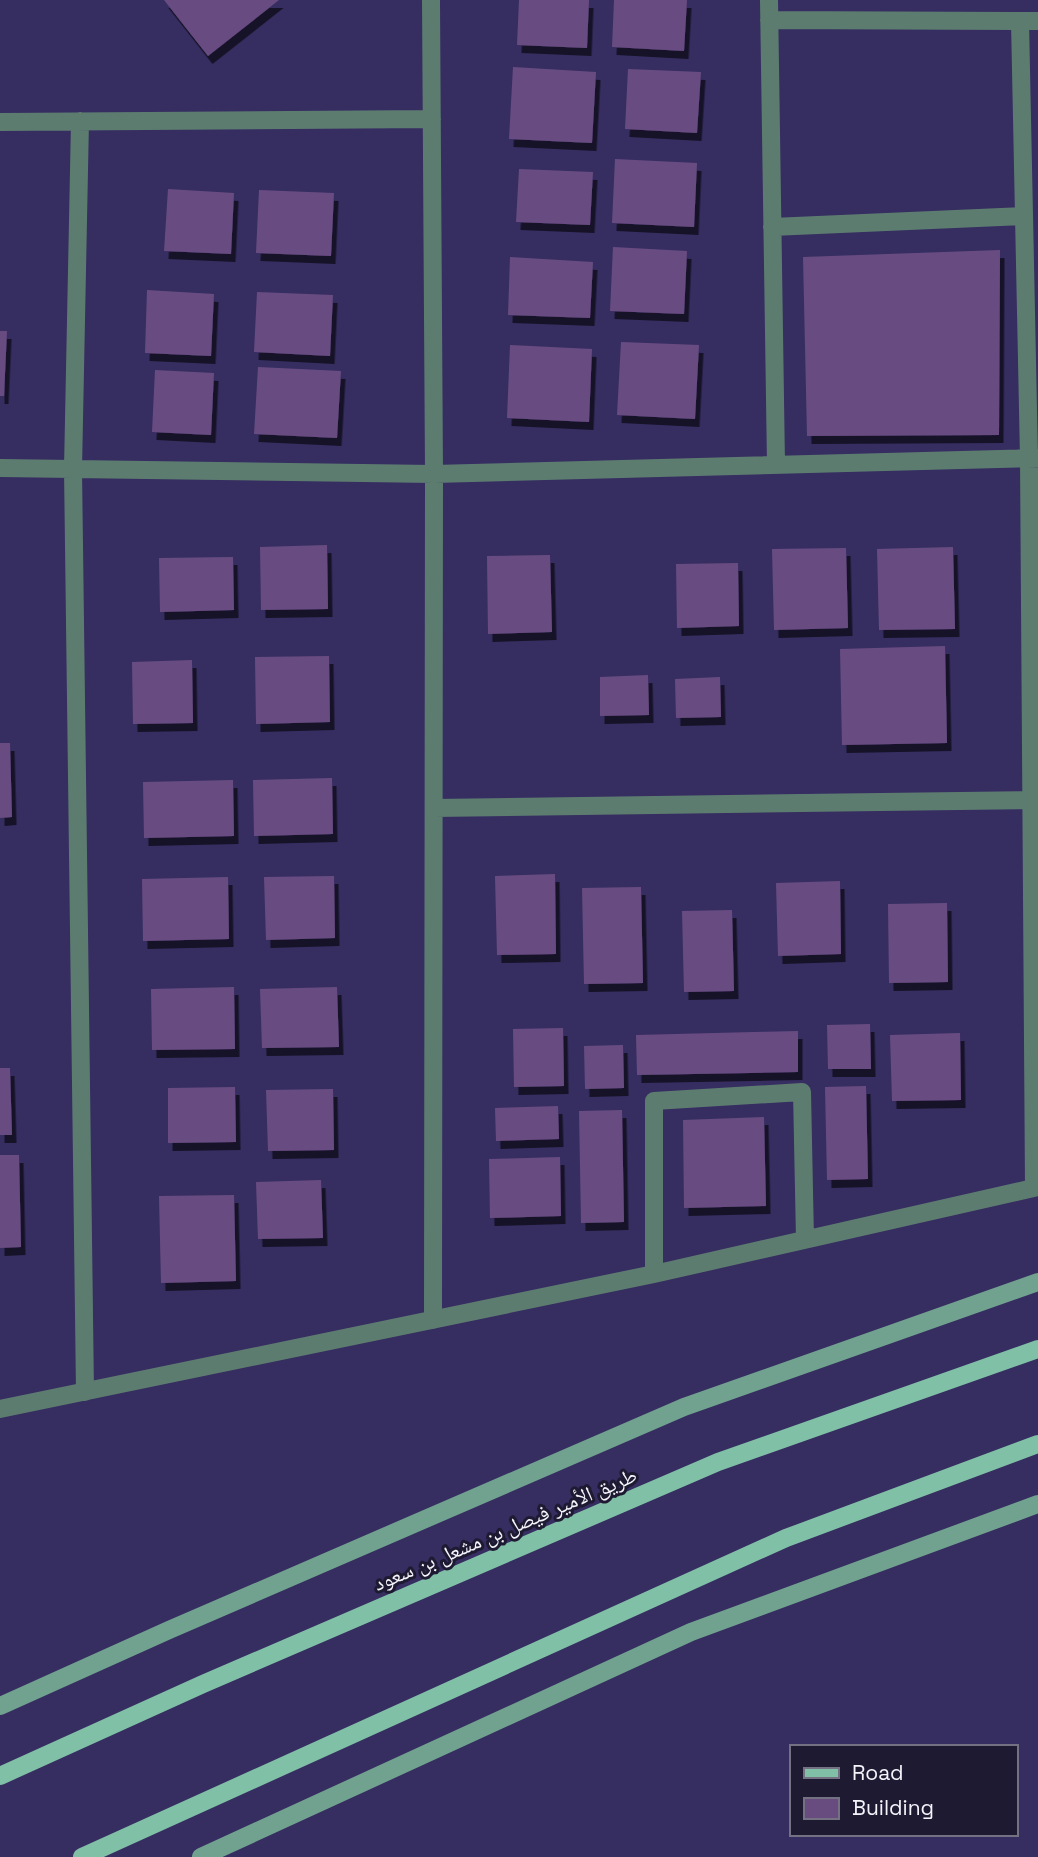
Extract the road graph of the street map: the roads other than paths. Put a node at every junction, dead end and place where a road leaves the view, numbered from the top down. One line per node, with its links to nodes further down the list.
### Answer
1 (431, 0): 6 (street)
2 (769, 0): 3 (street)
3 (769, 20): 4 (street); 10 (street)
4 (1020, 21): 5 (street); 9 (street)
5 (1038, 22)
6 (432, 119): 7 (street); 15 (street)
7 (80, 121): 8 (street); 14 (street)
8 (0, 122)
9 (1023, 216): 10 (street); 11 (street)
10 (772, 227): 12 (street)
11 (1033, 458): 12 (street); 16 (street)
12 (776, 465): 15 (street)
13 (0, 468): 14 (street)
14 (73, 469): 15 (street); 24 (street)
15 (434, 474): 17 (street)
16 (1031, 800): 17 (street); 18 (street)
17 (434, 808): 22 (street)
18 (1036, 1188): 19 (street)
19 (805, 1240): 20 (street); 20 (street)
20 (654, 1274): 22 (street)
21 (1038, 1282): 28 (main road, طريق الأمير فيصل بن مشعل بن سعود)
22 (433, 1320): 24 (street)
23 (1038, 1349): 29 (main road, طريق الأمير فيصل بن مشعل بن سعود)
24 (85, 1392): 25 (street)
25 (0, 1409)
26 (1038, 1444): 30 (main road)
27 (1038, 1504): 31 (main road)
28 (0, 1706)
29 (0, 1776)
30 (82, 1857)
31 (201, 1857)

